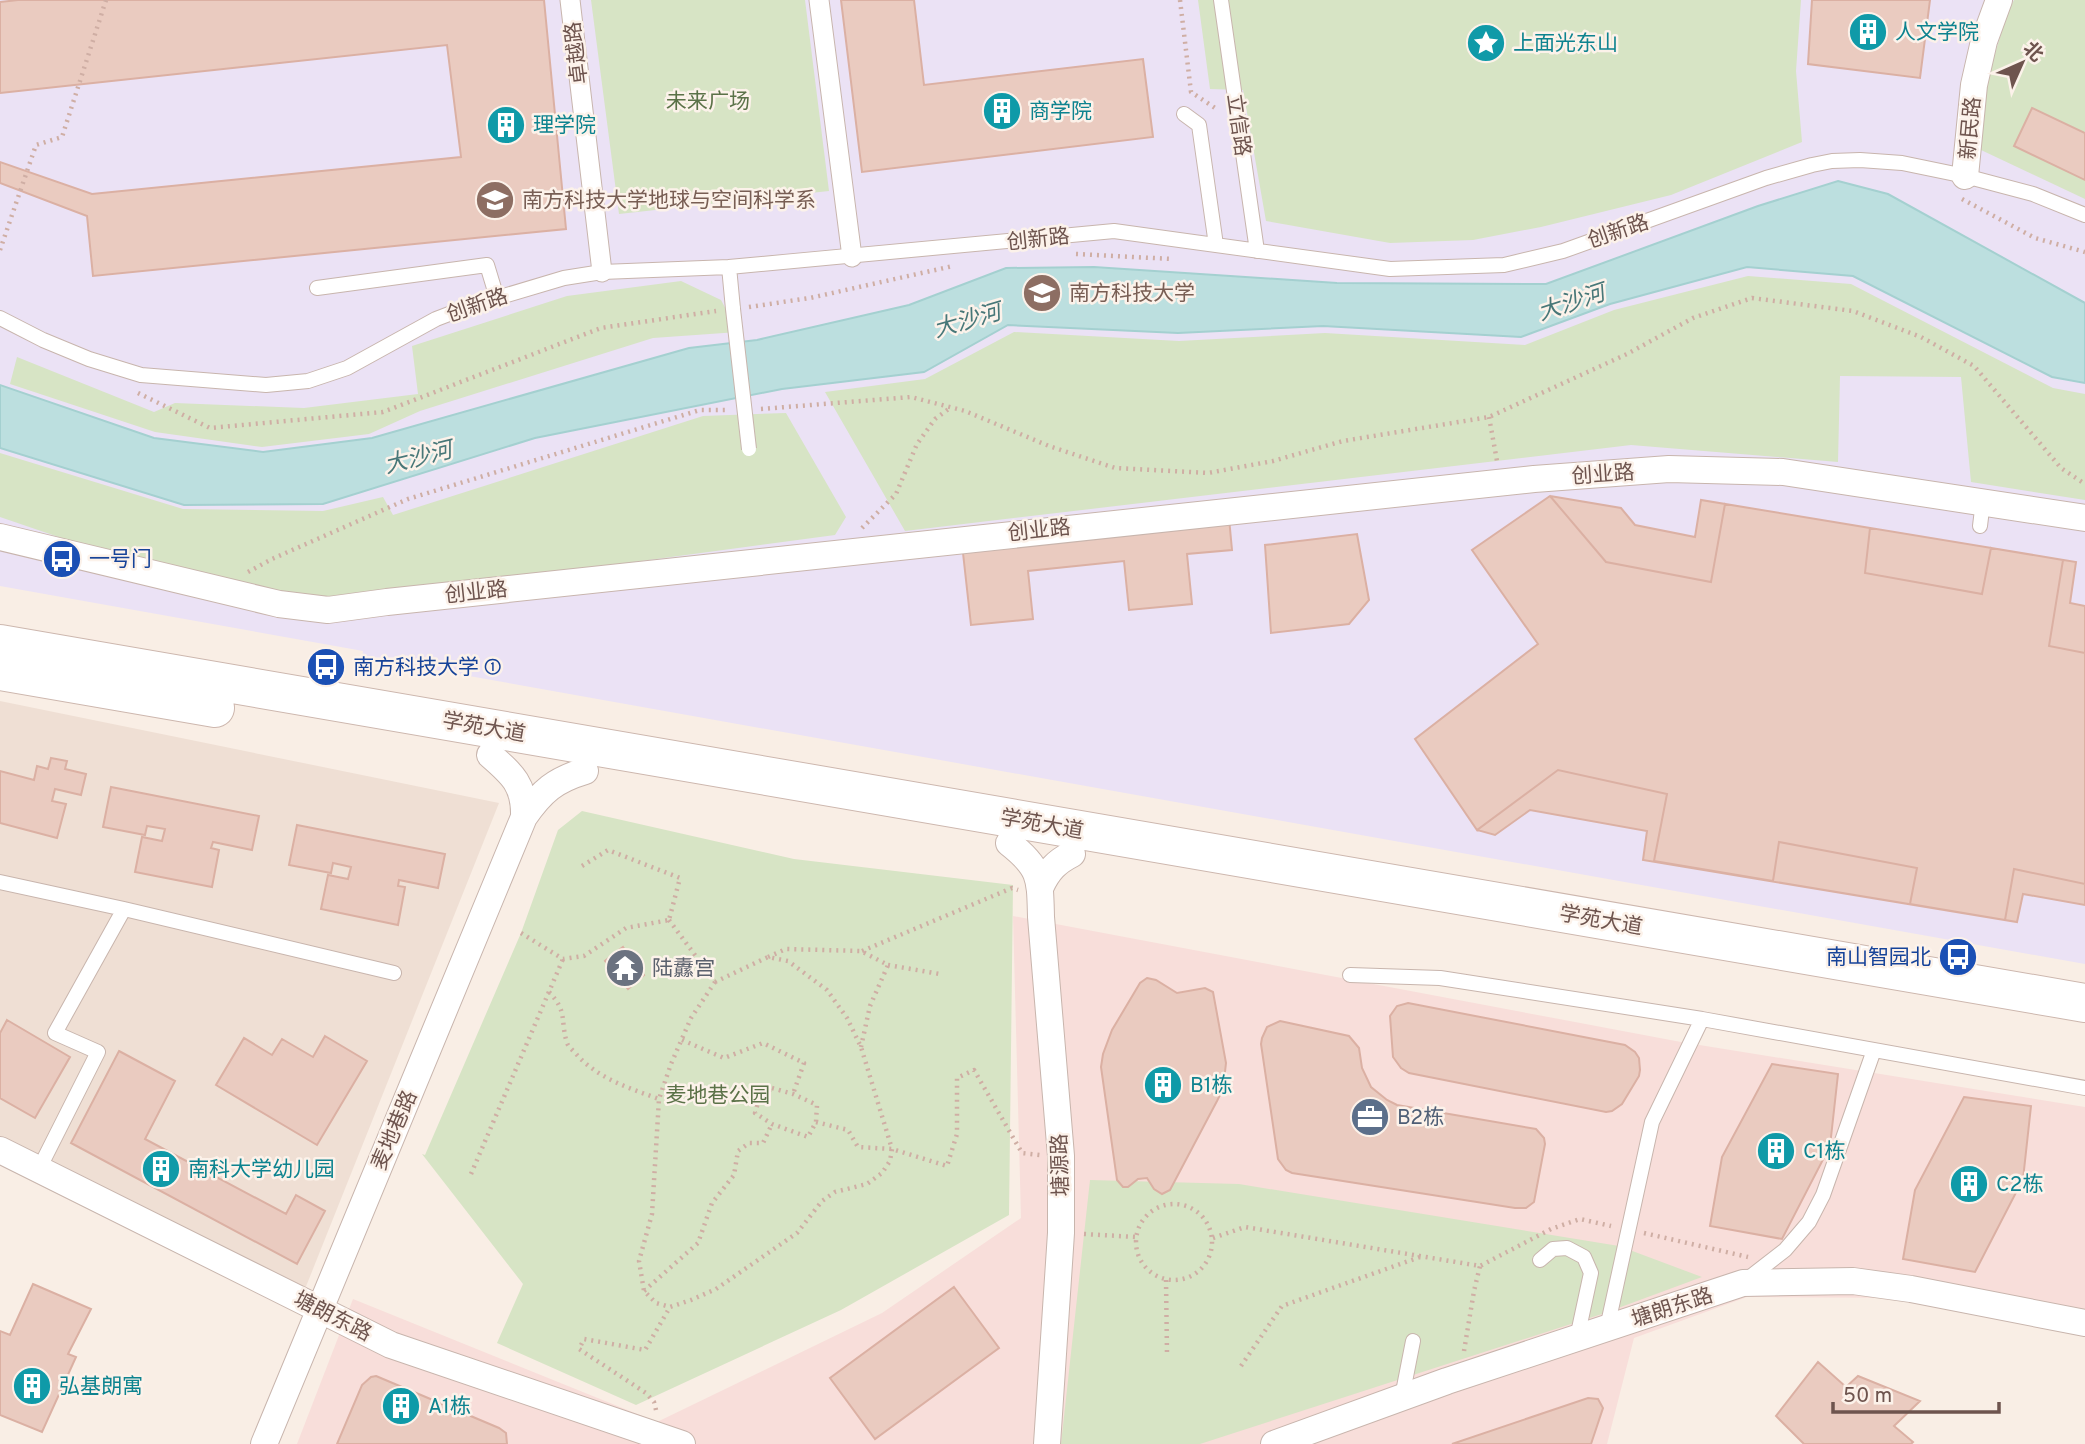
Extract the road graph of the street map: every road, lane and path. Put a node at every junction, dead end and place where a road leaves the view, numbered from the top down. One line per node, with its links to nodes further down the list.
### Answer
1 (106, 0): 12 (path)
2 (570, 0): 20 (street, 卓越路)
3 (819, 0): 16 (street)
4 (1180, 0): 8 (path)
5 (1222, 0): 8 (lane, 立信路)
6 (1998, 0): 9 (street, 新民路)
7 (1184, 114): 11 (lane)
8 (1239, 125): 13 (lane, 立信路)
9 (1962, 187): 10 (lane, 创新路); 13 (lane, 创新路); 14 (path)
10 (2085, 215)
11 (1216, 245): 13 (lane, 创新路); 16 (lane, 创新路)
12 (0, 250)
13 (1257, 251)
14 (2085, 252)
15 (1071, 254): 17 (path)
16 (852, 257): 19 (lane, 创新路)
17 (1182, 260)
18 (964, 263): 23 (path)
19 (729, 267): 20 (lane, 创新路); 23 (lane)
20 (603, 272): 22 (lane, 创新路)
21 (317, 288): 22 (lane)
22 (497, 298): 24 (lane, 创新路)
23 (733, 309): 25 (path); 30 (lane, bridge)
24 (1, 320)
25 (131, 391)
26 (951, 407): 27 (path); 29 (path); 35 (path)
27 (756, 409)
28 (728, 410): 36 (path)
29 (1489, 417): 31 (path); 32 (path)
30 (749, 449)
31 (1500, 484): 33 (street, 创业路); 35 (street, 创业路)
32 (2085, 484)
33 (2085, 518)
34 (0, 537): 36 (street, 创业路)
35 (838, 552): 36 (street, 创业路)
36 (216, 590)
37 (0, 643): 60 (main road, 学苑大道)
38 (0, 671): 39 (main road, 学苑大道)
39 (490, 755): 40 (main road, 学苑大道); 41 (street)
40 (585, 771): 41 (street, 麦地巷路); 42 (main road, 学苑大道)
41 (524, 817): 85 (street, 麦地巷路)
42 (1009, 844): 43 (main road, 学苑大道); 46 (street, 塘源路)
43 (1072, 854): 46 (street); 62 (main road, 学苑大道)
44 (582, 866): 49 (path)
45 (0, 883): 48 (lane)
46 (1041, 886): 96 (street, 塘源路)
47 (1012, 888): 51 (path)
48 (124, 909): 55 (lane); 74 (lane)
49 (669, 920): 53 (path); 58 (path)
50 (521, 933): 53 (path)
51 (861, 951): 52 (path); 54 (path)
52 (768, 957): 58 (path); 64 (path)
53 (563, 959): 59 (path)
54 (888, 965): 56 (path); 64 (path)
55 (394, 972)
56 (940, 974)
57 (1350, 975): 61 (lane)
58 (715, 982): 63 (path)
59 (549, 992): 68 (path); 75 (path)
60 (2085, 1003)
61 (1702, 1019): 65 (lane); 87 (lane)
62 (2085, 1027)
63 (682, 1040): 67 (path); 68 (path)
64 (861, 1047): 71 (path)
65 (1874, 1050): 66 (lane); 82 (lane)
66 (2085, 1088)
67 (793, 1094): 69 (path); 70 (path)
68 (659, 1099): 83 (path)
69 (816, 1122): 70 (path); 71 (path)
70 (772, 1124): 83 (path)
71 (892, 1149): 73 (path); 84 (path)
72 (0, 1150): 74 (street, 塘朗东路)
73 (1022, 1153)
74 (39, 1169): 85 (street, 塘朗东路)
75 (471, 1174)
76 (1100, 1234): 77 (path)
77 (1136, 1237): 81 (path); 81 (path)
78 (1421, 1256): 91 (path)
79 (1540, 1260): 88 (lane)
80 (1480, 1266): 92 (path)
81 (1166, 1280): 90 (path)
82 (1743, 1283): 86 (street, 塘朗东路); 87 (street, 塘朗东路)
83 (644, 1291): 84 (path)
84 (670, 1307): 94 (path)
85 (320, 1310): 94 (street, 塘朗东路); 95 (street, 麦地巷路)
86 (2085, 1323)
87 (1607, 1328): 88 (street, 塘朗东路)
88 (1577, 1338): 92 (street, 塘朗东路)
89 (1413, 1341): 93 (lane)
90 (1167, 1353)
91 (1241, 1366)
92 (1459, 1377): 93 (street, 塘朗东路)
93 (1402, 1396): 97 (street, 塘朗东路)
94 (672, 1441)
95 (264, 1444)
96 (1047, 1444)
97 (1274, 1444)

